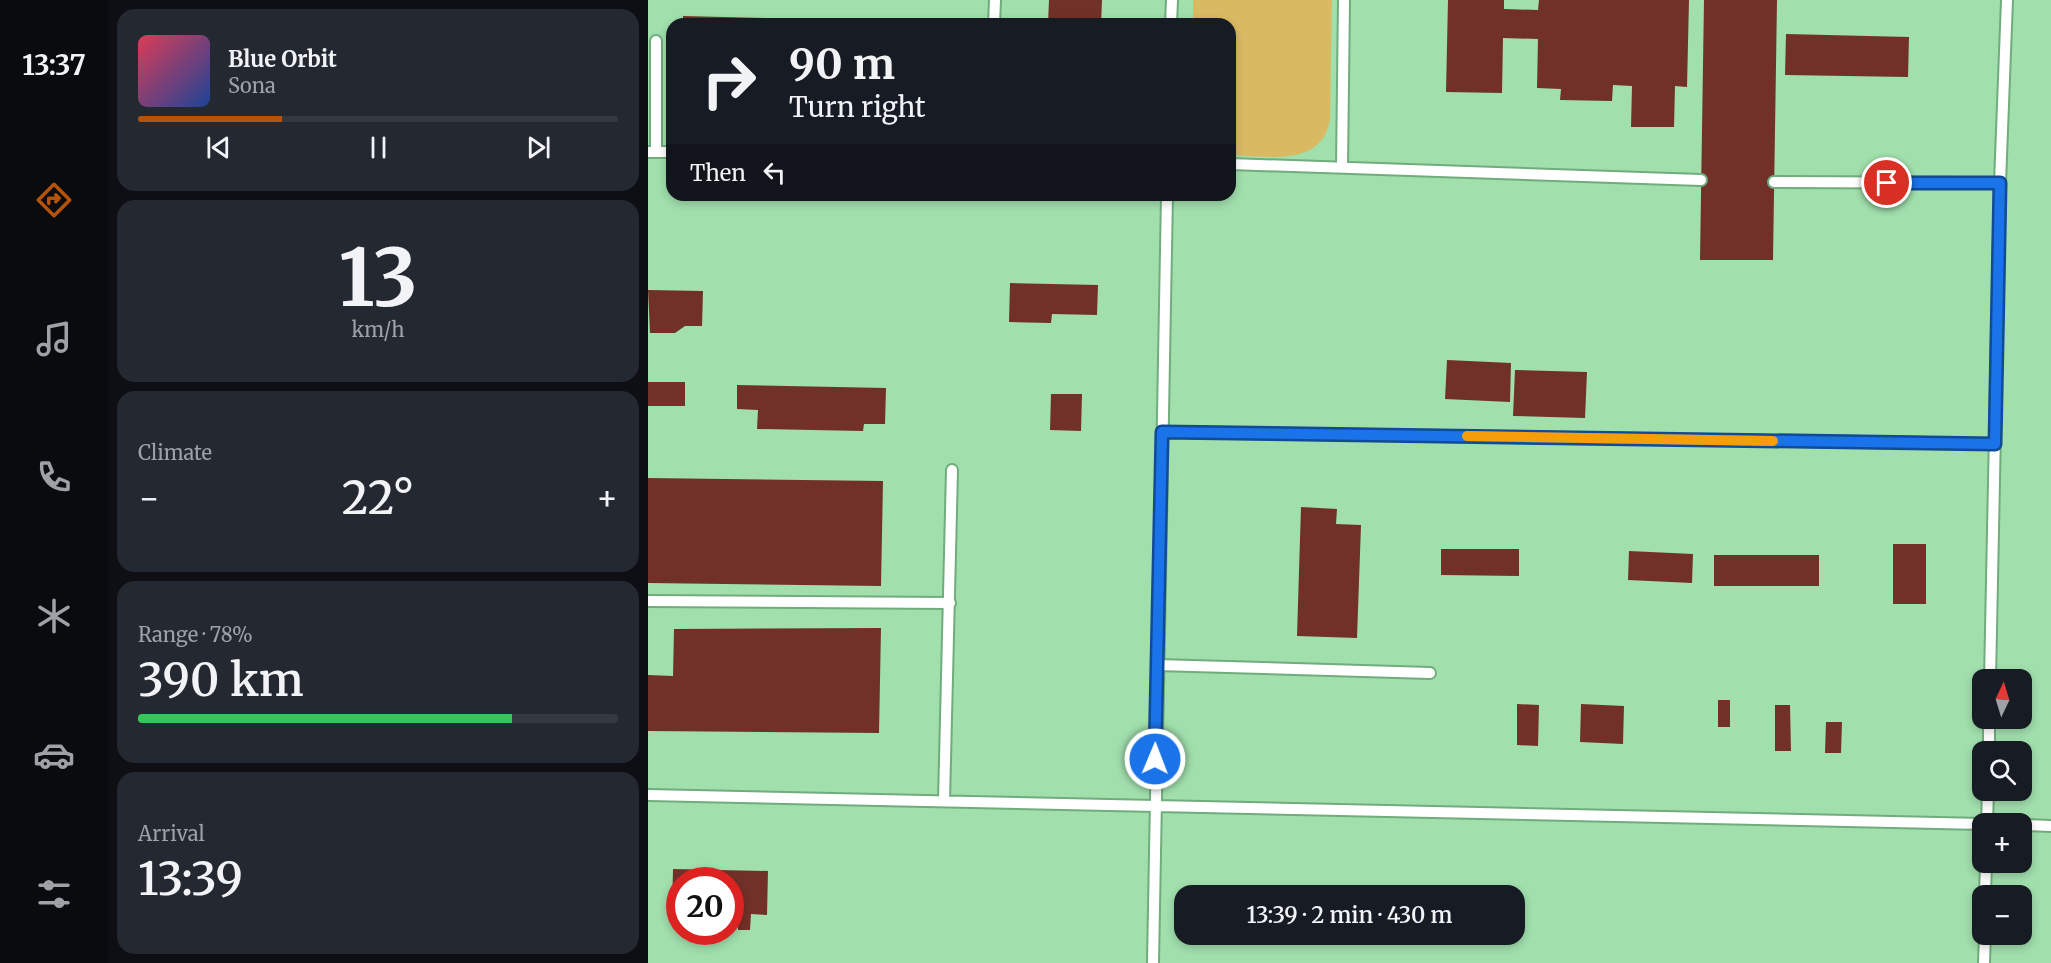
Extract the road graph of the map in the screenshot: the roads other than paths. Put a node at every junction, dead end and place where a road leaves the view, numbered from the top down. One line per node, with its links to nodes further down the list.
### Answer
1 (995, 0): 5 (lane)
2 (1172, 0): 6 (lane)
3 (1344, 0): 10 (lane)
4 (2007, 0): 13 (lane)
5 (994, 18)
6 (1171, 18)
7 (656, 41): 8 (lane)
8 (652, 152)
9 (1236, 164): 10 (lane)
10 (1342, 167): 11 (lane)
11 (1701, 180)
12 (1774, 182): 13 (lane)
13 (2000, 183): 16 (lane)
14 (1167, 201): 15 (lane)
15 (1162, 432): 16 (lane); 20 (lane)
16 (1995, 444): 21 (lane)
17 (952, 470): 19 (lane)
18 (648, 601): 19 (lane)
19 (950, 603): 24 (lane)
20 (1157, 665): 22 (lane); 25 (lane)
21 (1990, 669)
22 (1430, 673)
23 (648, 795): 24 (lane)
24 (944, 801): 25 (lane)
25 (1154, 806): 26 (lane); 30 (lane)
26 (1972, 824)
27 (2032, 825): 28 (lane)
28 (2051, 826)
29 (1985, 945): 31 (lane)
30 (1153, 963)
31 (1984, 963)

